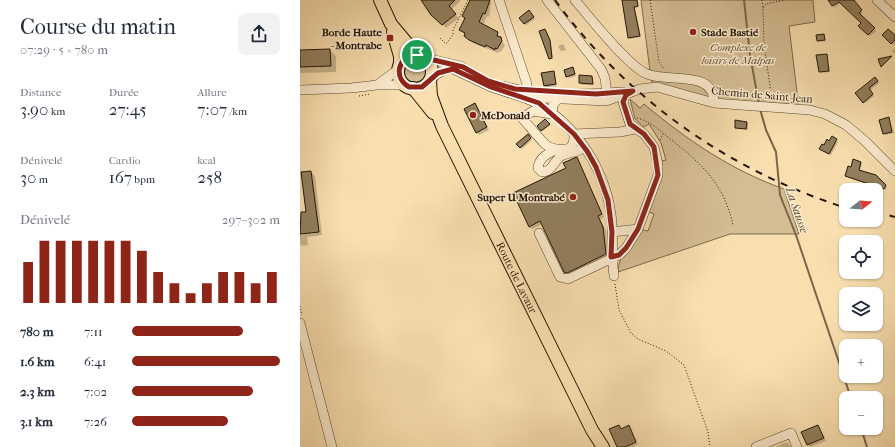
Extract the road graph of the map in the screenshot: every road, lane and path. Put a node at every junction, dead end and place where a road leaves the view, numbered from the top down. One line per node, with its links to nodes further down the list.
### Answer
1 (380, 0): 12 (main road)
2 (468, 0): 13 (path)
3 (499, 0): 17 (street)
4 (547, 0): 25 (street)
5 (575, 0): 26 (street)
6 (650, 0): 16 (path)
7 (762, 0): 10 (path)
8 (784, 0): 10 (path)
9 (877, 0): 11 (street)
10 (763, 8): 27 (path)
11 (893, 13)
12 (391, 24): 14 (main road); 15 (main road)
13 (440, 38)
14 (421, 56): 15 (main road); 18 (main road); 21 (street, Chemin de Saint-Jean)
15 (400, 66): 19 (street); 20 (main road)
16 (664, 70)
17 (523, 75): 21 (street); 23 (street)
18 (430, 79): 20 (main road); 23 (street, Chemin de Saint-Jean); 30 (main road, Route de Lavaur)
19 (377, 85): 20 (street); 22 (street)
20 (409, 87): 30 (main road, Route de Lavaur)
21 (515, 89): 23 (street, Chemin de Saint-Jean)
22 (300, 90)
23 (525, 94): 24 (street, Chemin de Saint-Jean); 28 (street)
24 (560, 96): 25 (street, Chemin de Saint-Jean); 28 (street)
25 (619, 96): 26 (street, Chemin de Saint-Jean); 31 (street)
26 (714, 103): 27 (street, Chemin de Saint-Jean)
27 (769, 106): 35 (street, Chemin de Saint-Jean)
28 (552, 114): 32 (street); 34 (street)
29 (635, 117): 36 (path)
30 (442, 126): 43 (main road, Route de Lavaur)
31 (635, 128): 32 (street); 37 (street)
32 (574, 134): 33 (street); 34 (street)
33 (584, 147): 34 (street); 38 (street)
34 (557, 149)
35 (895, 171)
36 (733, 225)
37 (638, 229): 38 (street); 40 (street)
38 (612, 232): 40 (street)
39 (539, 233): 40 (street)
40 (611, 257): 41 (street)
41 (614, 276): 47 (path)
42 (300, 322): 44 (street)
43 (592, 430): 45 (main road, Route de Lavaur); 46 (main road, Route de Lavaur)
44 (332, 447)
45 (598, 447)
46 (603, 447)
47 (710, 447)
48 (756, 447): 49 (street)
49 (797, 447)

